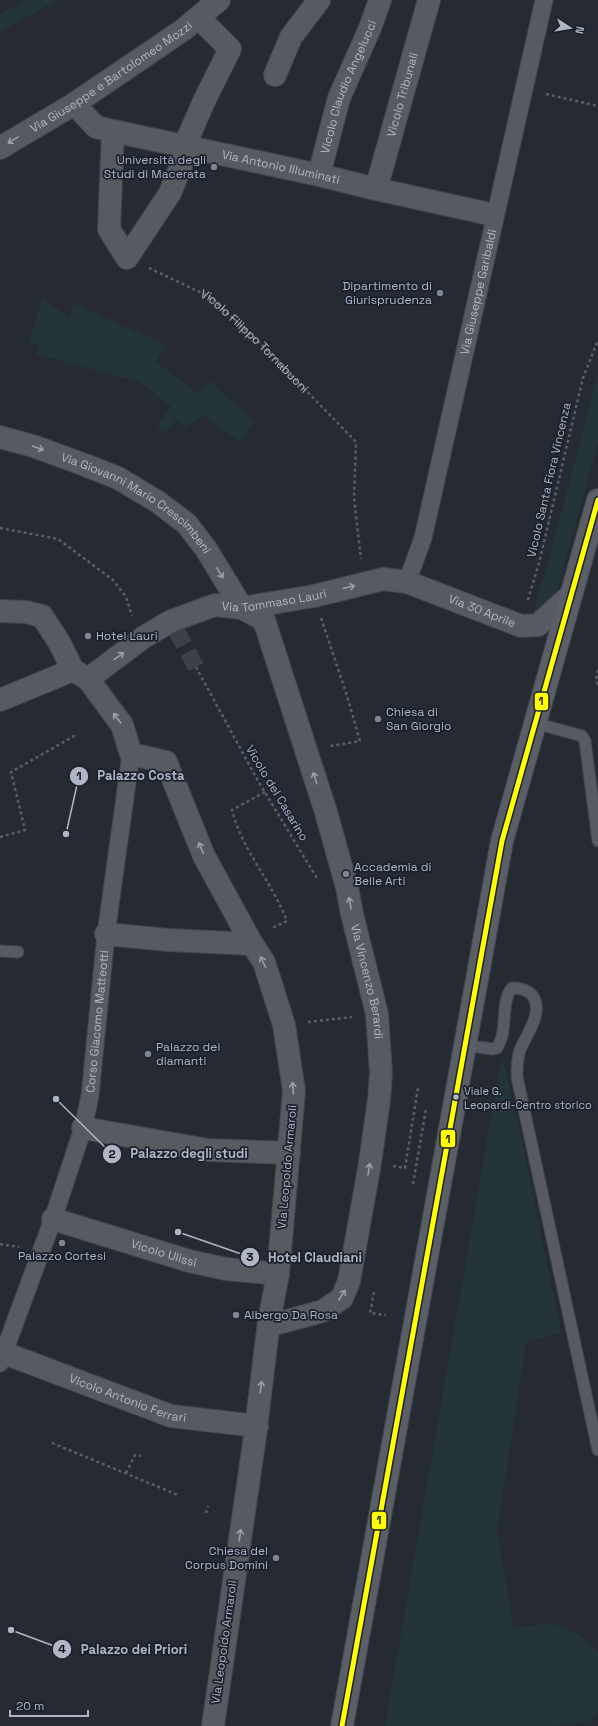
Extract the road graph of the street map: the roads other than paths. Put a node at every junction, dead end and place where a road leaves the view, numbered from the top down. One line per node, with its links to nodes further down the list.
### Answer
1 (219, 0): 6 (street, Via Giuseppe e Bartolomeo Mozzi)
2 (318, 0): 7 (street)
3 (380, 0): 12 (street, Vicolo Claudio Angelucci)
4 (429, 0): 13 (street, Vicolo Tribunali)
5 (544, 0): 14 (street, Via Giuseppe Garibaldi)
6 (199, 18): 8 (street, Via Giuseppe e Bartolomeo Mozzi); 11 (street)
7 (275, 75)
8 (74, 104): 9 (street, Via Antonio Illuminati); 10 (street, Via Giuseppe e Bartolomeo Mozzi, one-way to 10)
9 (113, 132): 11 (street, Via Antonio Illuminati); 11 (street)
10 (0, 148)
11 (186, 148): 12 (street, Via Antonio Illuminati)
12 (319, 175): 13 (street, Via Antonio Illuminati)
13 (376, 189): 14 (street, Via Antonio Illuminati)
14 (490, 214): 17 (street, Via Giuseppe Garibaldi)
15 (0, 437): 19 (street, Via Giovanni Mario Crescimbeni, one-way to 19)
16 (598, 500): 18 (main road)
17 (420, 589): 18 (street, Via 30 Aprile); 19 (street, Via Tommaso Lauri, one-way to 17)
18 (571, 595): 23 (main road)
19 (242, 608): 21 (street, Via Tommaso Lauri, one-way to 19); 35 (street, Via Vincenzo Berardi, one-way to 19)
20 (0, 611): 21 (street, Corso Giacomo Matteotti)
21 (80, 674): 22 (street, Via Tommaso Lauri); 24 (street, Corso Giacomo Matteotti, one-way to 21)
22 (0, 700)
23 (536, 723): 25 (lane); 30 (main road)
24 (130, 754): 26 (street, Corso Giacomo Matteotti); 27 (street, Via Leopoldo Armaroli, one-way to 24)
25 (598, 841)
26 (106, 934): 27 (street); 31 (street, Corso Giacomo Matteotti)
27 (251, 942): 32 (street, Via Leopoldo Armaroli, one-way to 27)
28 (0, 951): 29 (lane)
29 (18, 952)
30 (465, 1045): 38 (lane); 40 (main road)
31 (83, 1128): 32 (street); 33 (street, Corso Giacomo Matteotti)
32 (289, 1153): 34 (street, Via Leopoldo Armaroli)
33 (53, 1219): 34 (street, Vicolo Ulissi); 36 (street, Corso Giacomo Matteotti)
34 (278, 1274): 35 (street, Via Leopoldo Armaroli)
35 (269, 1321): 37 (street, Via Leopoldo Armaroli, one-way to 35)
36 (2, 1358): 37 (street, Vicolo Antonio Ferrari)
37 (257, 1426): 39 (street, Via Leopoldo Armaroli, one-way to 37)
38 (598, 1450)
39 (213, 1726)
40 (342, 1726)

